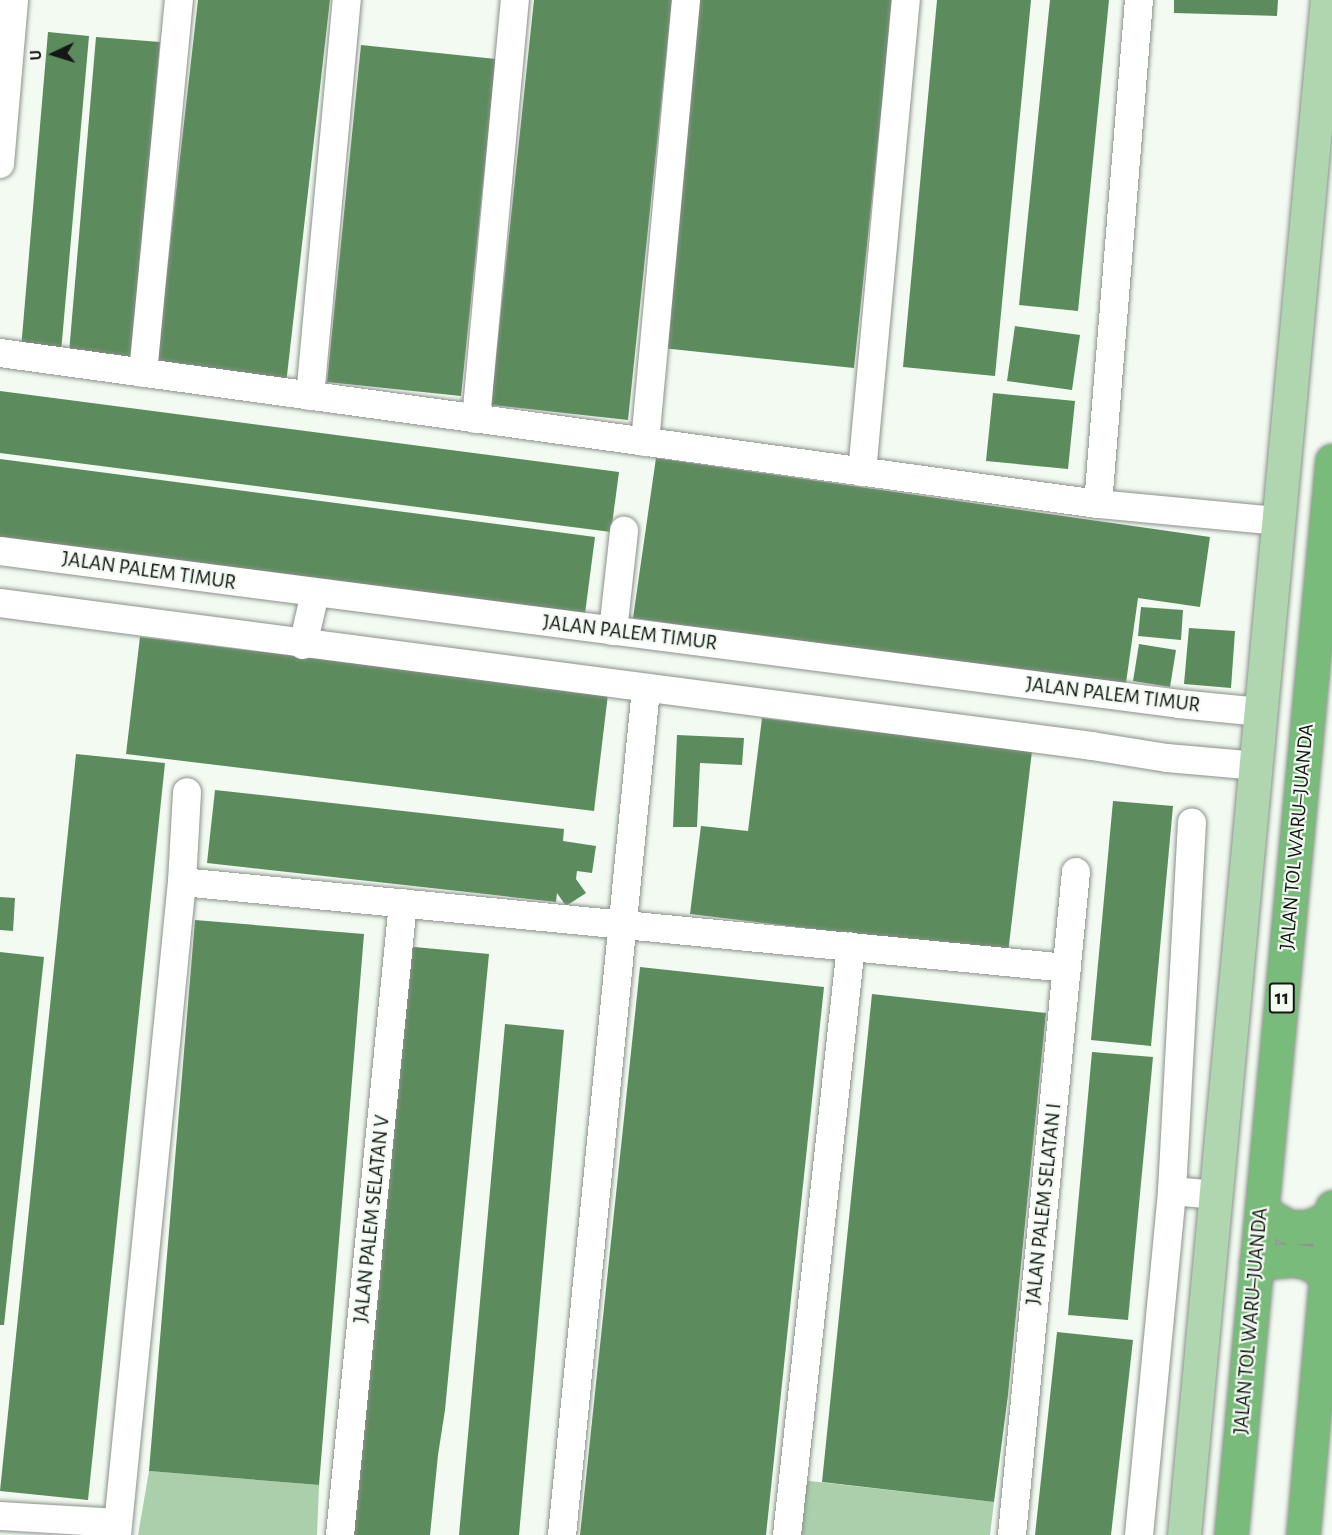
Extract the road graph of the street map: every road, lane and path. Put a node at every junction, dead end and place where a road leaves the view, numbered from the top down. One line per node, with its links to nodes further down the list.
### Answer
1 (14, 0): 9 (street)
2 (179, 0): 11 (street)
3 (347, 0): 12 (street)
4 (515, 0): 13 (street)
5 (686, 0): 14 (street)
6 (906, 0): 16 (street)
7 (1139, 0): 17 (street)
8 (1327, 0): 18 (main road)
9 (0, 164)
10 (0, 353): 11 (street)
11 (143, 373): 12 (street)
12 (310, 396): 13 (street)
13 (476, 419): 14 (street)
14 (645, 442): 16 (street)
15 (1332, 461): 38 (highway, JALAN TOL WARU–JUANDA / 11)
16 (862, 472): 17 (street)
17 (1098, 504): 18 (street)
18 (1278, 521): 26 (main road)
19 (624, 531): 23 (street)
20 (0, 551): 21 (street, JALAN PALEM TIMUR)
21 (315, 593): 23 (street, JALAN PALEM TIMUR); 24 (street)
22 (0, 603): 24 (street)
23 (613, 631): 26 (street, JALAN PALEM TIMUR)
24 (303, 645): 25 (street)
25 (646, 689): 27 (street); 33 (street)
26 (1262, 712): 27 (main road)
27 (1258, 766): 37 (main road)
28 (187, 792): 31 (street)
29 (1192, 824): 36 (street)
30 (1076, 872): 35 (street, JALAN PALEM SELATAN I)
31 (182, 882): 32 (street); 43 (street)
32 (403, 903): 33 (street); 44 (street, JALAN PALEM SELATAN V)
33 (621, 923): 34 (street); 45 (street)
34 (851, 946): 35 (street); 46 (street)
35 (1067, 968): 47 (street, JALAN PALEM SELATAN I)
36 (1172, 1191): 37 (street); 48 (street)
37 (1217, 1195): 49 (main road)
38 (1262, 1212): 39 (highway); 40 (highway, JALAN TOL WARU–JUANDA / 11)
39 (1331, 1212): 41 (highway)
40 (1256, 1263): 41 (highway); 50 (highway, JALAN TOL WARU–JUANDA / 11)
41 (1326, 1274): 51 (highway)
42 (0, 1515): 43 (street)
43 (118, 1529)
44 (340, 1535)
45 (562, 1535)
46 (787, 1535)
47 (1012, 1535)
48 (1138, 1535)
49 (1184, 1535)
50 (1231, 1535)
51 (1303, 1535)

